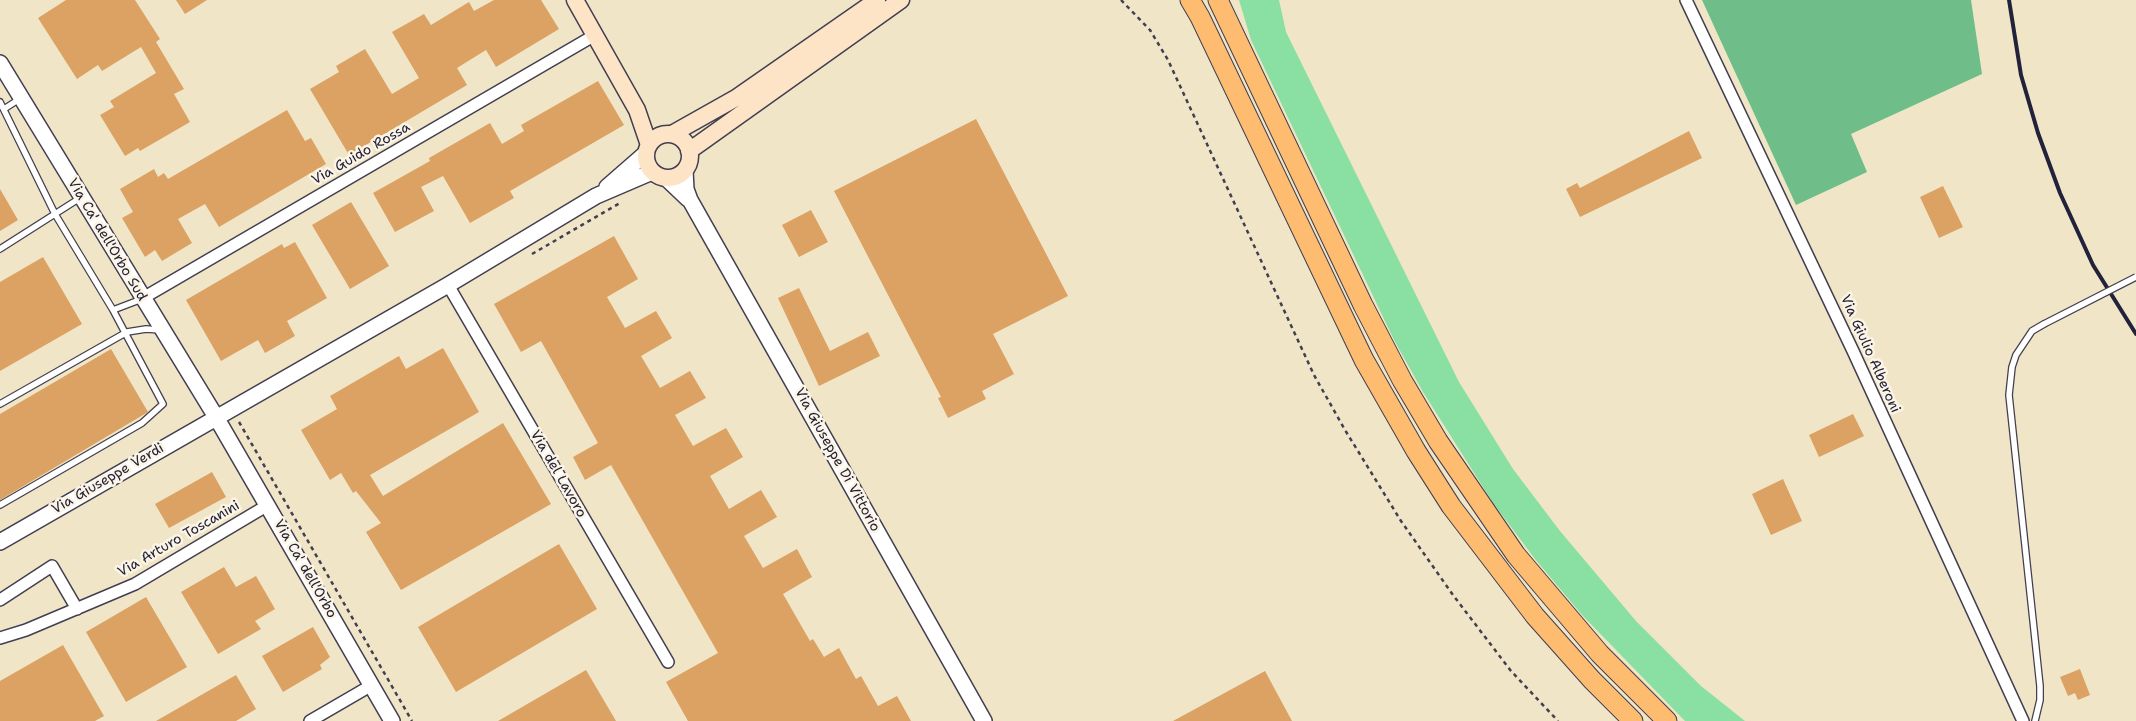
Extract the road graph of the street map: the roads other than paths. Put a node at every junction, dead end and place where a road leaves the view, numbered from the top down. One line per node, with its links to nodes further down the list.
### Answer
1 (575, 0): 8 (main road)
2 (876, 0): 15 (main road)
3 (901, 0): 17 (main road)
4 (1190, 0): 44 (main road)
5 (1218, 0): 9 (main road)
6 (1231, 0): 9 (main road)
7 (1686, 0): 46 (street, Via Giulio Alberoni)
8 (595, 34): 14 (main road); 27 (street, Via Guido Rossa)
9 (1235, 36): 45 (main road)
10 (0, 63): 11 (street, Via Ca' dell'Orbo Sud)
11 (21, 98): 13 (lane); 21 (street, Via Ca' dell'Orbo Sud)
12 (0, 102): 13 (lane)
13 (4, 109): 23 (lane)
14 (637, 110): 15 (main road); 16 (main road)
15 (667, 135): 16 (main road); 17 (main road)
16 (647, 149): 19 (main road); 20 (street)
17 (690, 151): 18 (main road)
18 (685, 171): 19 (main road); 22 (street, Via Giuseppe Di Vittorio)
19 (660, 176): 20 (street); 22 (street, Via Giuseppe Di Vittorio)
20 (596, 196): 26 (street)
21 (82, 198): 23 (lane); 27 (street, Via Ca' dell'Orbo Sud)
22 (690, 200): 43 (street, Via Giuseppe Di Vittorio)
23 (55, 214): 24 (lane); 28 (lane)
24 (0, 249)
25 (2136, 277): 47 (lane, bridge)
26 (448, 285): 32 (street); 39 (street, Via del Lavoro)
27 (143, 298): 28 (lane); 29 (street, Via Ca' dell'Orbo Sud)
28 (113, 310): 30 (lane)
29 (161, 330): 30 (lane); 32 (street, Via Ca' dell'Orbo Sud)
30 (126, 332): 31 (lane); 33 (lane)
31 (0, 404)
32 (216, 417): 34 (street, Via Ca' dell'Orbo); 35 (street, Via Giuseppe Verdi)
33 (0, 505)
34 (268, 505): 37 (street, Via Arturo Toscanini); 40 (street, Via Ca' dell'Orbo)
35 (0, 542)
36 (0, 600): 37 (street)
37 (77, 609): 38 (street, Via Arturo Toscanini)
38 (0, 638)
39 (668, 662)
40 (372, 685): 41 (street); 42 (street, Via Ca' dell'Orbo)
41 (310, 721)
42 (392, 721)
43 (984, 721)
44 (1634, 721)
45 (1667, 721)
46 (2023, 721)
47 (2035, 721)

